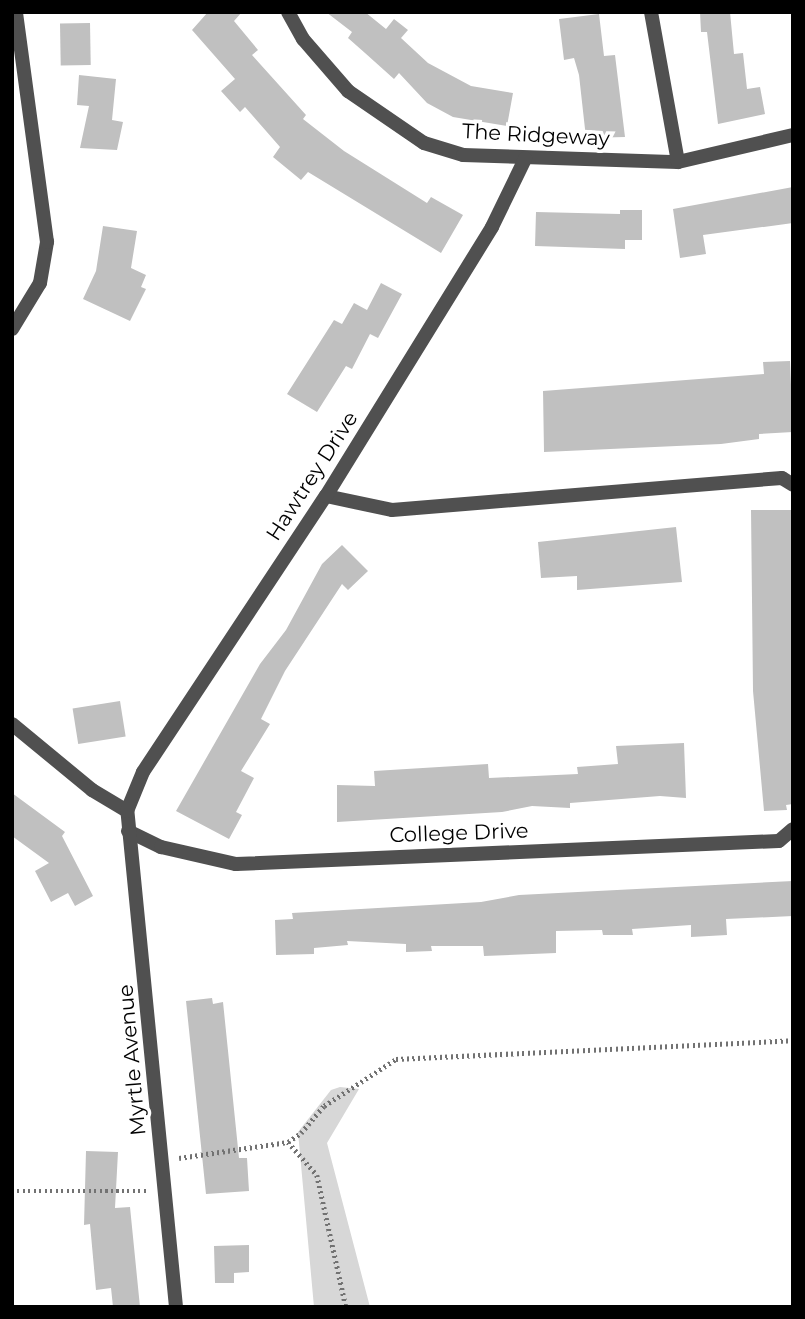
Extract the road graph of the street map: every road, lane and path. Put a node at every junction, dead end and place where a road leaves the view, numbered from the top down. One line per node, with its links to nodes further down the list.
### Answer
1 (16, 12): 7 (street)
2 (288, 12): 5 (street, The Ridgeway)
3 (651, 12): 6 (street)
4 (793, 135): 6 (street, The Ridgeway)
5 (525, 159): 6 (street, The Ridgeway); 9 (street, Hawtrey Drive)
6 (678, 162)
7 (12, 329)
8 (793, 485): 9 (street)
9 (326, 496): 11 (street, Hawtrey Drive)
10 (12, 724): 11 (street)
11 (127, 811): 13 (street, Myrtle Avenue)
12 (793, 829): 13 (street, College Drive)
13 (128, 831): 16 (street, Myrtle Avenue)
14 (793, 1040): 15 (path)
15 (288, 1142): 16 (path); 19 (path)
16 (162, 1172): 17 (path); 18 (street, Myrtle Avenue)
17 (12, 1191)
18 (176, 1307)
19 (346, 1307)

